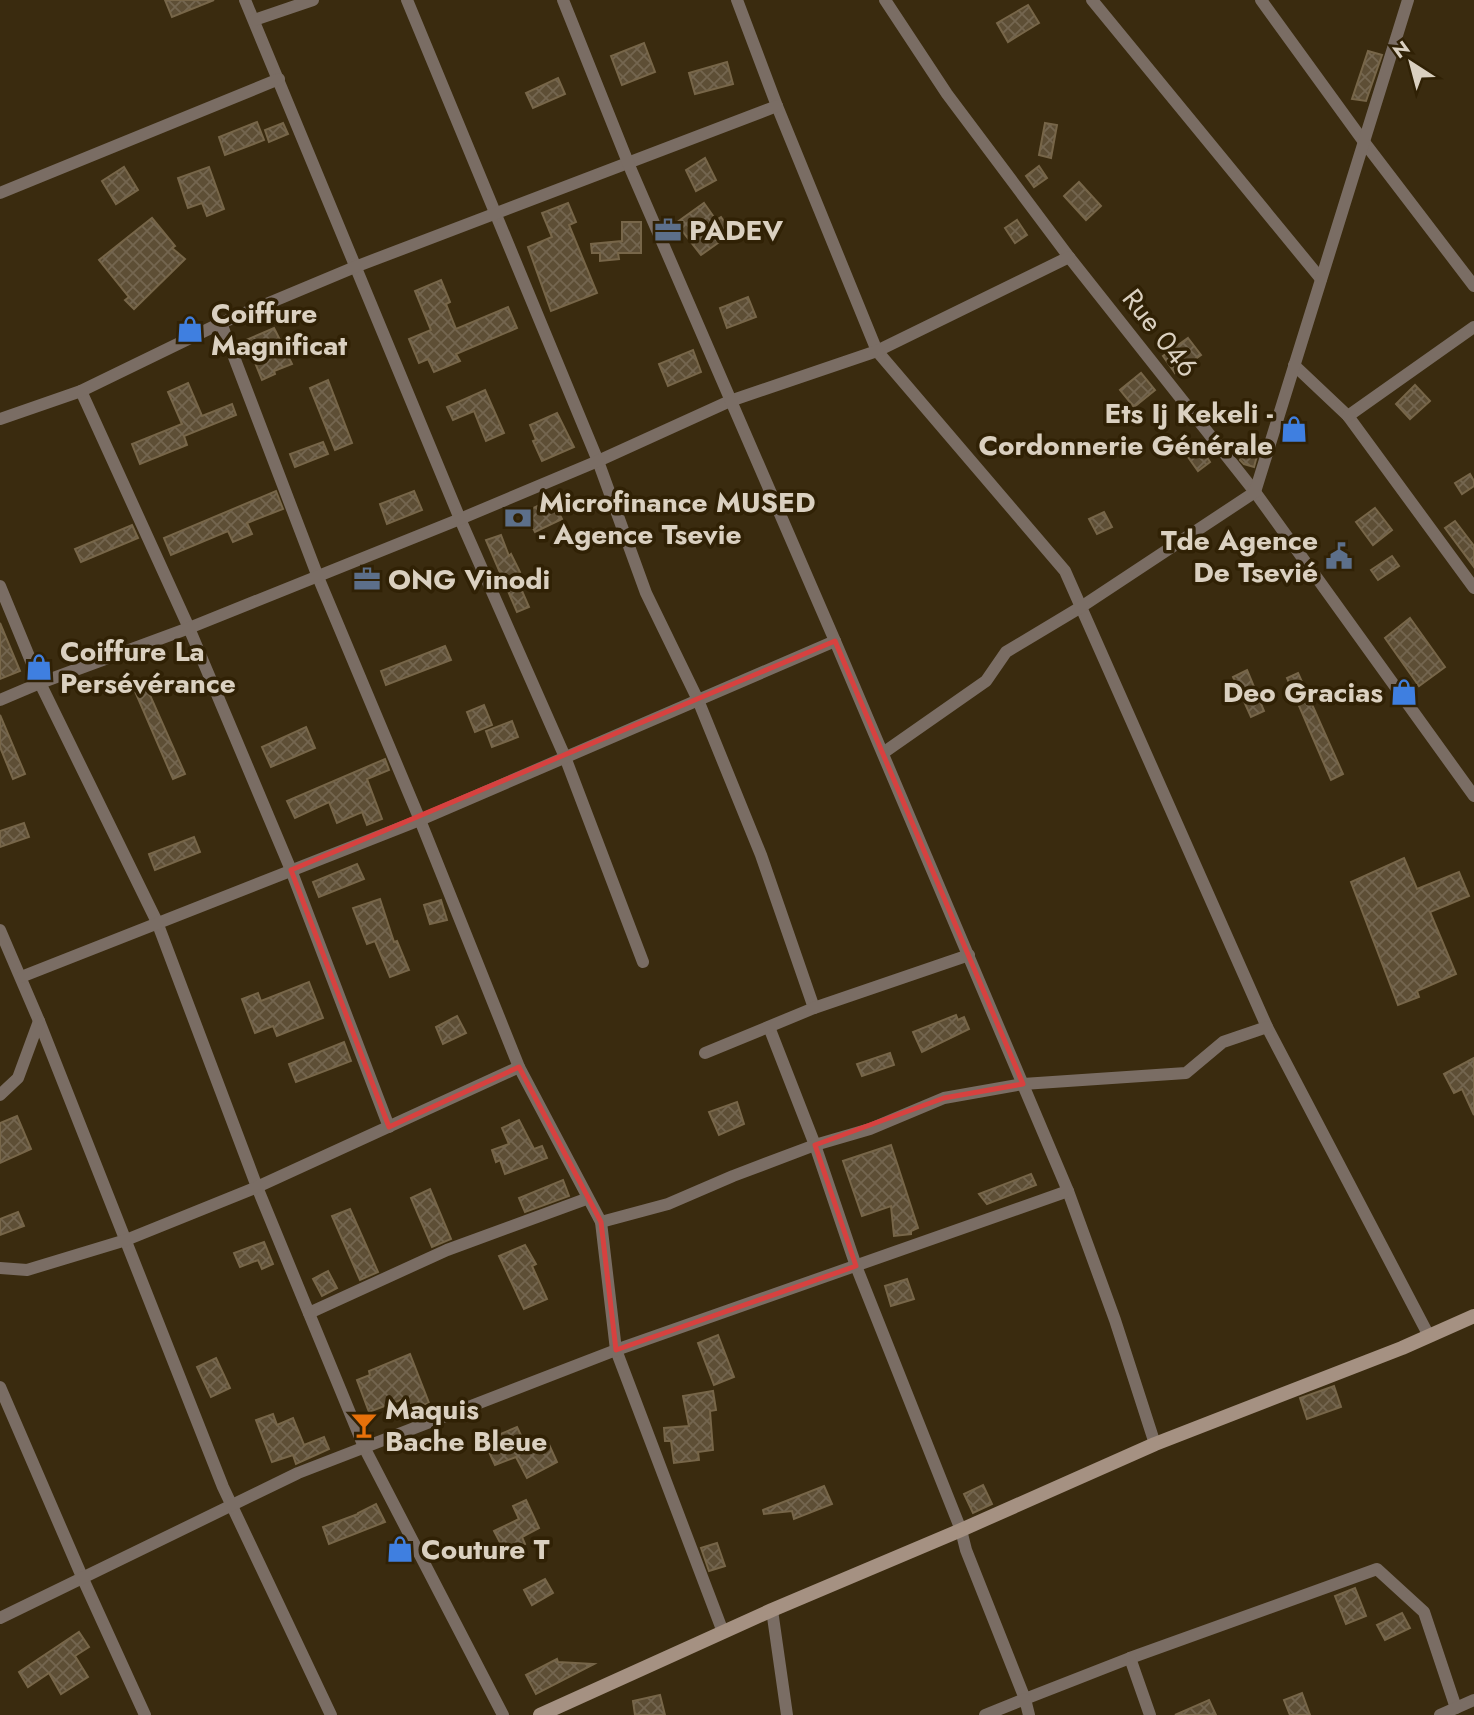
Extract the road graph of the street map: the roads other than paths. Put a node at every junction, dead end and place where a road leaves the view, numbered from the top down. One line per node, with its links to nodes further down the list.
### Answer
1 (245, 0): 10 (street)
2 (313, 0): 10 (street)
3 (407, 0): 16 (street)
4 (563, 0): 14 (street)
5 (737, 0): 12 (street)
6 (885, 0): 17 (street, Rue 046 / Rue 046)
7 (1092, 0): 19 (street)
8 (1261, 0): 13 (street)
9 (1408, 0): 13 (street)
10 (254, 20): 11 (street)
11 (279, 79): 15 (street); 18 (street)
12 (777, 106): 14 (street); 23 (street)
13 (1364, 142): 19 (street); 20 (street)
14 (628, 163): 16 (street); 26 (street)
15 (0, 194)
16 (495, 214): 18 (street); 29 (street)
17 (1069, 257): 23 (street); 30 (street, Rue 046 / Rue 046)
18 (355, 267): 21 (street); 31 (street)
19 (1321, 279): 24 (street)
20 (1474, 286)
21 (221, 323): 25 (street); 32 (street)
22 (1474, 327): 27 (street)
23 (877, 351): 26 (street); 35 (street)
24 (1294, 365): 27 (street); 30 (street)
25 (81, 390): 28 (street); 36 (street)
26 (730, 401): 29 (street); 37 (street)
27 (1348, 416): 34 (street)
28 (0, 419)
29 (598, 461): 31 (street); 40 (street)
30 (1255, 492): 35 (street); 44 (street, Rue 046 / Rue 046)
31 (460, 519): 32 (street); 42 (street)
32 (318, 577): 36 (street); 46 (street)
33 (0, 586): 38 (street)
34 (1474, 588)
35 (1081, 607): 41 (street); 56 (street)
36 (189, 628): 38 (street); 47 (street)
37 (835, 641): 40 (street); 41 (street)
38 (40, 683): 39 (street); 48 (street)
39 (0, 700)
40 (698, 701): 42 (street); 53 (street)
41 (883, 753): 50 (street)
42 (565, 757): 46 (street); 51 (street)
43 (1474, 773): 44 (street)
44 (1462, 779): 45 (street, Rue 046 / Rue 046)
45 (1474, 796)
46 (420, 820): 47 (street); 58 (street)
47 (291, 870): 48 (street); 61 (street)
48 (157, 922): 52 (street); 63 (street)
49 (0, 930): 52 (street)
50 (969, 955): 53 (street); 59 (street)
51 (643, 962)
52 (21, 977): 54 (street)
53 (814, 1008): 55 (street)
54 (39, 1021): 60 (street); 67 (street)
55 (769, 1027): 57 (street); 62 (street)
56 (1267, 1027): 59 (street); 72 (street)
57 (705, 1053)
58 (519, 1067): 61 (street); 65 (street)
59 (1023, 1084): 62 (street); 64 (street)
60 (0, 1095)
61 (389, 1126): 63 (street)
62 (815, 1145): 66 (street); 68 (street)
63 (257, 1187): 67 (street); 70 (street)
64 (1068, 1191): 68 (street); 75 (street)
65 (586, 1199): 66 (street); 70 (street)
66 (601, 1222): 73 (street)
67 (126, 1240): 69 (street); 77 (street)
68 (856, 1266): 73 (street); 78 (street)
69 (0, 1268)
70 (309, 1312): 76 (street)
71 (1473, 1321): 72 (street)
72 (1429, 1336): 75 (street)
73 (616, 1350): 76 (street); 82 (street)
74 (0, 1387): 79 (street)
75 (1155, 1444): 78 (street)
76 (364, 1447): 77 (street); 89 (street)
77 (231, 1506): 79 (street); 88 (street)
78 (961, 1530): 80 (street); 84 (street)
79 (83, 1579): 81 (street); 87 (street)
80 (772, 1610): 82 (street); 91 (street)
81 (0, 1618)
82 (723, 1632): 90 (street)
83 (1130, 1658): 84 (street); 86 (street); 94 (street)
84 (1025, 1699): 92 (street); 93 (street)
85 (1474, 1700): 86 (street)
86 (1456, 1708): 95 (street)
87 (145, 1715)
88 (331, 1715)
89 (503, 1715)
90 (540, 1715)
91 (787, 1715)
92 (985, 1715)
93 (1029, 1715)
94 (1150, 1715)
95 (1440, 1715)

